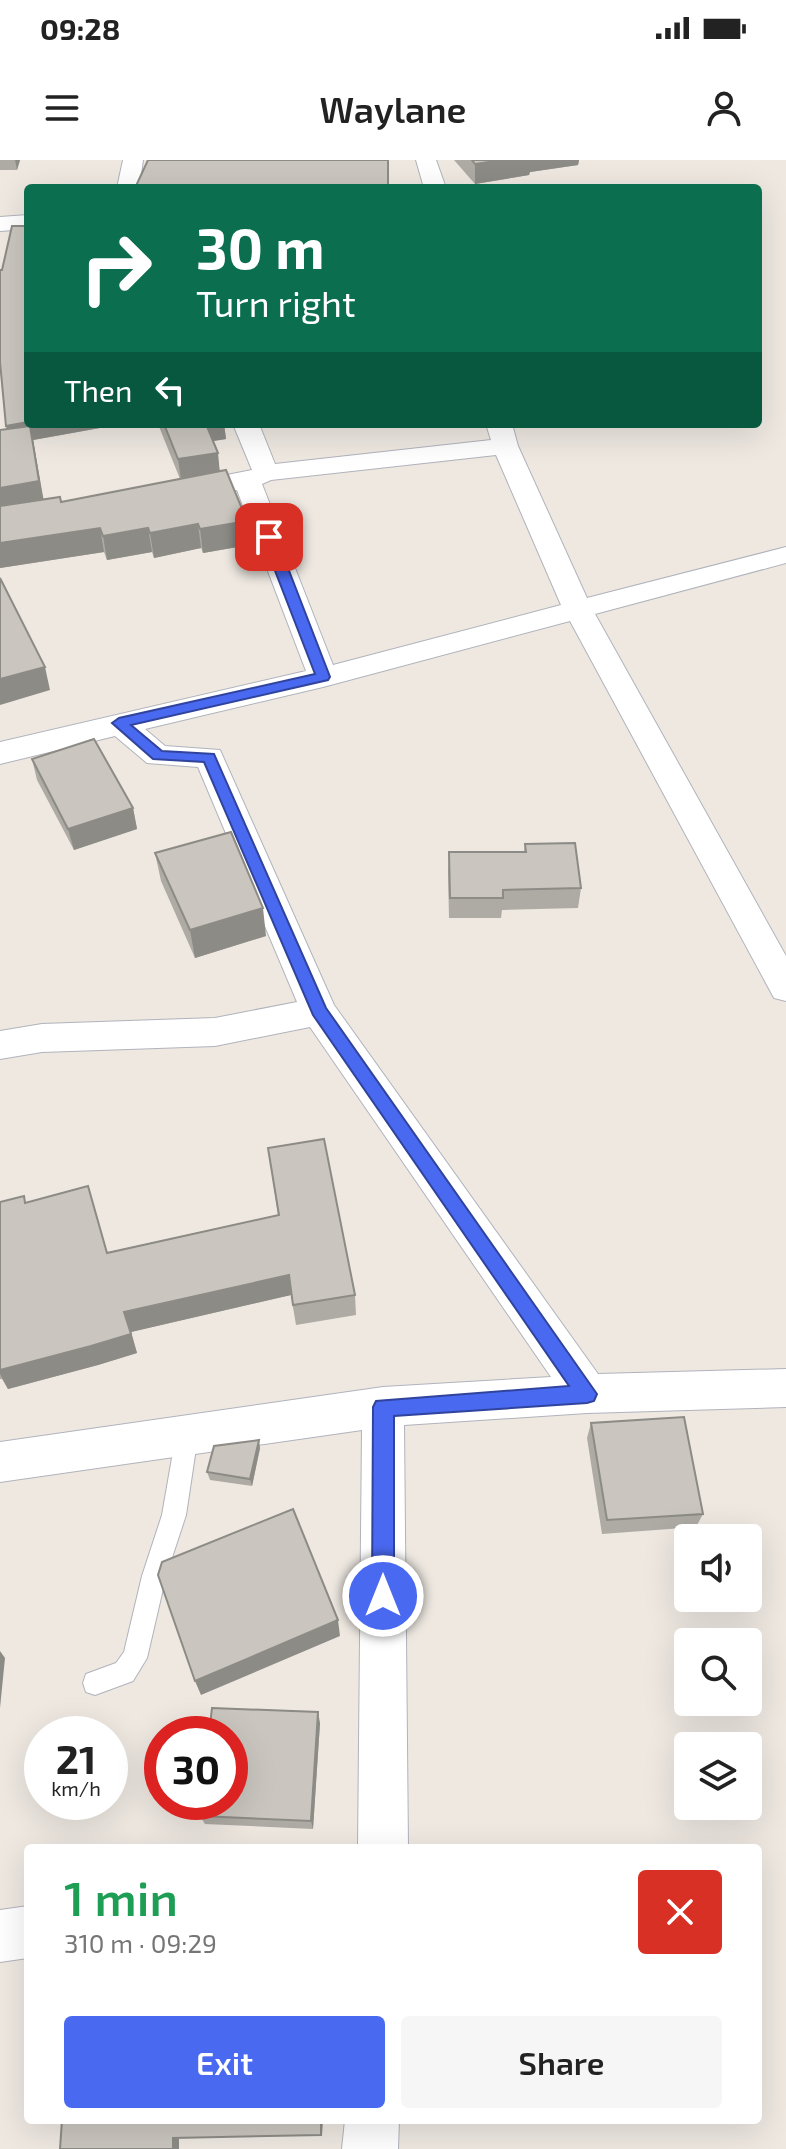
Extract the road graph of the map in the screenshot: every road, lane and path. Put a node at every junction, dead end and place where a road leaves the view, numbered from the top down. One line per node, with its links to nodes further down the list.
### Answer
1 (133, 160): 3 (street)
2 (426, 160): 4 (street)
3 (129, 184)
4 (434, 184)
5 (24, 222): 6 (street)
6 (0, 224)
7 (247, 428): 9 (street)
8 (502, 435): 9 (street); 12 (street)
9 (256, 477): 10 (street); 13 (street)
10 (155, 496)
11 (786, 555): 12 (street)
12 (577, 608): 13 (street); 16 (street)
13 (323, 677): 14 (street)
14 (119, 723): 15 (street); 17 (street)
15 (0, 753)
16 (786, 988)
17 (319, 1011): 18 (street); 20 (street)
18 (0, 1045)
19 (786, 1388): 20 (street)
20 (587, 1394): 21 (street)
21 (383, 1407): 22 (street); 25 (street)
22 (187, 1435): 23 (street); 24 (lane)
23 (0, 1462)
24 (95, 1683)
25 (383, 1844)
26 (24, 1933): 27 (street)
27 (0, 1936)
28 (372, 2124): 29 (street)
29 (370, 2149)

